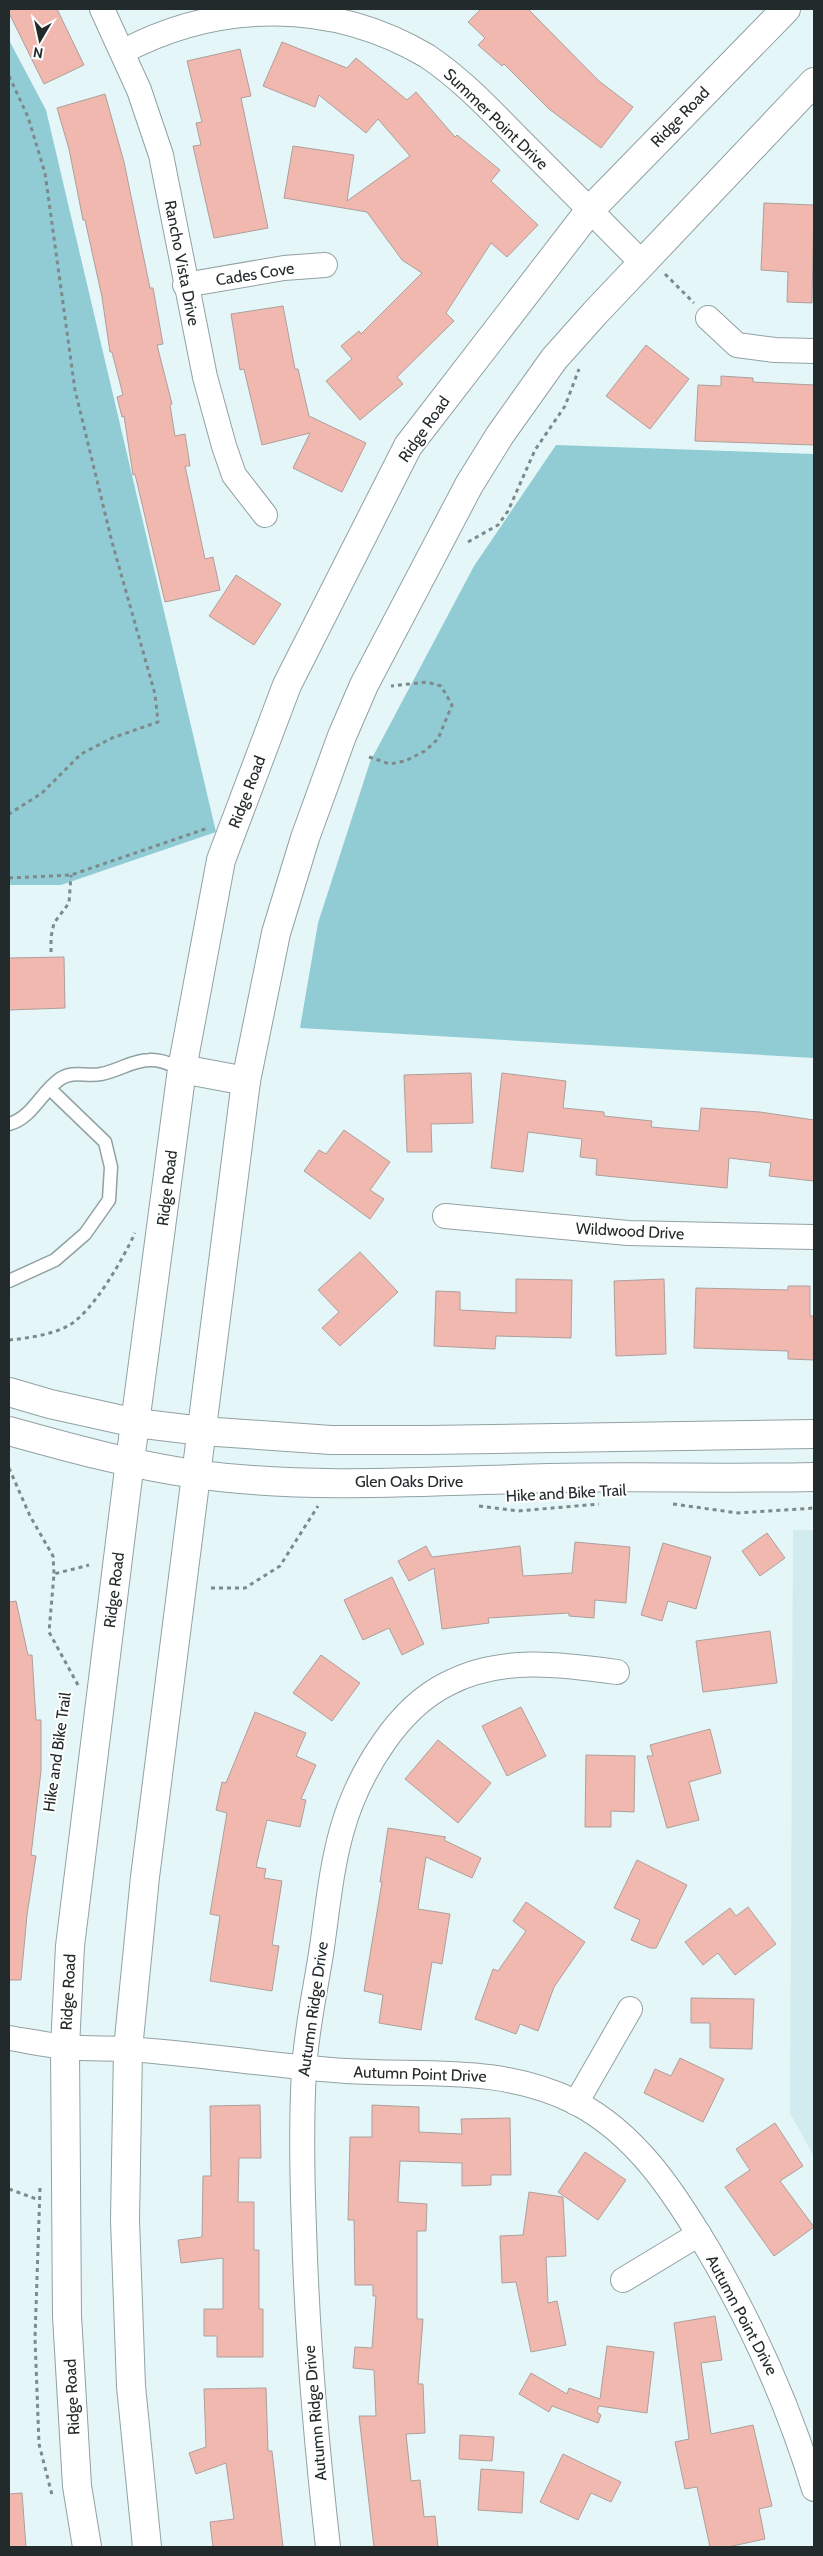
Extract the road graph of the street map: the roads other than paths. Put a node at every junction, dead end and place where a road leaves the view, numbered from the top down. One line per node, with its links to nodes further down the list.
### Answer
1 (102, 9): 4 (street, Rancho Vista Drive)
2 (786, 9): 6 (main road, Ridge Road)
3 (357, 15): 4 (street, Summer Point Drive); 6 (street, Summer Point Drive)
4 (122, 52): 9 (street, Rancho Vista Drive)
5 (814, 82): 8 (main road)
6 (590, 210): 8 (street, Summer Point Drive); 13 (main road, Ridge Road)
7 (325, 265): 9 (street, Cades Cove)
8 (651, 266): 14 (main road)
9 (185, 286): 12 (street, Rancho Vista Drive)
10 (708, 318): 11 (street)
11 (814, 351)
12 (264, 515)
13 (182, 1069): 14 (main road); 15 (lane); 21 (main road, Ridge Road)
14 (246, 1081): 23 (main road)
15 (50, 1089): 16 (lane); 19 (lane)
16 (9, 1124)
17 (445, 1216): 18 (street, Wildwood Drive)
18 (814, 1237)
19 (9, 1281)
20 (9, 1392): 21 (main road)
21 (136, 1423): 23 (main road); 25 (main road, Ridge Road)
22 (9, 1431): 25 (main road, Glen Oaks Drive)
23 (202, 1431): 24 (main road); 26 (main road)
24 (814, 1434)
25 (130, 1461): 26 (main road, Glen Oaks Drive); 31 (main road, Ridge Road)
26 (195, 1474): 27 (main road, Glen Oaks Drive); 32 (main road)
27 (814, 1477)
28 (617, 1672): 33 (street, Autumn Ridge Drive)
29 (630, 2008): 34 (street)
30 (9, 2038): 31 (street, Autumn Point Drive)
31 (65, 2047): 32 (street, Autumn Point Drive); 38 (main road, Ridge Road)
32 (128, 2049): 33 (street, Autumn Point Drive); 39 (main road)
33 (304, 2068): 34 (street, Autumn Point Drive); 40 (street, Autumn Ridge Drive)
34 (576, 2103): 35 (street, Autumn Point Drive)
35 (698, 2234): 36 (street); 37 (street, Autumn Point Drive)
36 (623, 2280)
37 (814, 2488)
38 (87, 2547)
39 (147, 2547)
40 (328, 2547)

